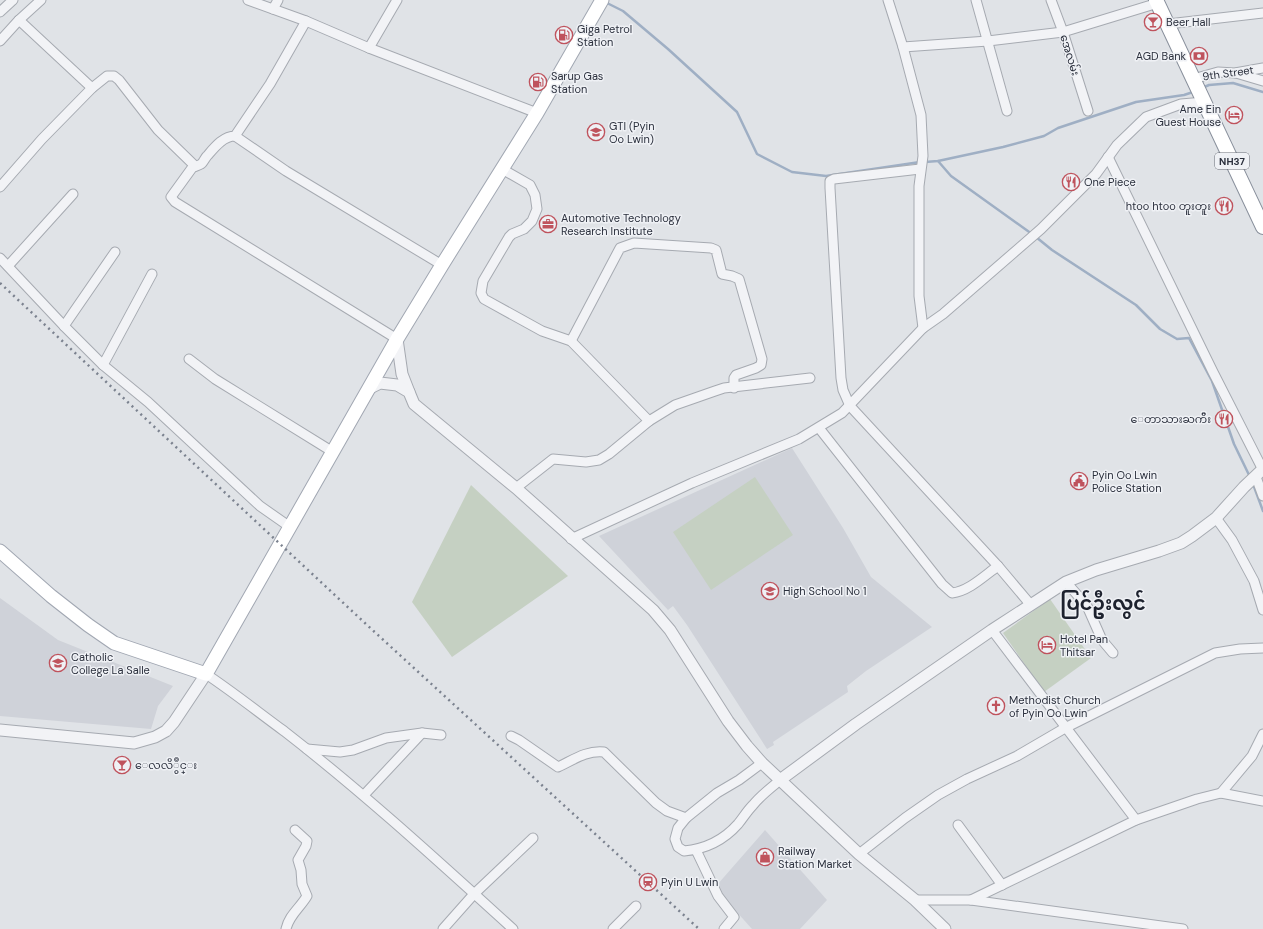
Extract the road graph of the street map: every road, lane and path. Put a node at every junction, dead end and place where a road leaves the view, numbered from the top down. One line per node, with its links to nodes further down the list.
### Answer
1 (13, 0): 12 (street)
2 (41, 0): 14 (street)
3 (248, 0): 11 (street)
4 (278, 0): 11 (street)
5 (397, 0): 21 (street)
6 (888, 0): 20 (street)
7 (976, 0): 19 (street)
8 (1051, 0): 17 (street, အေလမ်း)
9 (601, 2): 29 (main road)
10 (1157, 2): 16 (highway, NH37); 17 (street)
11 (273, 9): 15 (street)
12 (0, 12)
13 (1263, 13): 16 (street)
14 (19, 20): 18 (street); 25 (street)
15 (306, 21): 21 (street); 30 (street)
16 (1168, 24): 26 (highway, NH37)
17 (1063, 32): 19 (street); 28 (street, အေလမ်း)
18 (0, 41)
19 (988, 41): 20 (street); 27 (street)
20 (903, 47): 33 (street)
21 (369, 48): 29 (street)
22 (1263, 68): 23 (street, 9th Street)
23 (1235, 73): 24 (street); 26 (street, 9th Street)
24 (1263, 81)
25 (92, 88): 32 (street); 35 (street)
26 (1198, 90): 31 (street, 9th Street); 37 (highway, NH37)
27 (1007, 111)
28 (1088, 111)
29 (537, 113): 34 (main road)
30 (235, 136): 32 (street); 40 (street)
31 (1108, 157): 44 (street, 9th Street); 57 (street)
32 (195, 166): 45 (street)
33 (920, 168): 44 (street); 53 (street)
34 (502, 169): 40 (main road); 46 (street)
35 (0, 187)
36 (73, 194): 41 (street)
37 (1263, 227)
38 (116, 252): 43 (street)
39 (0, 258): 41 (street)
40 (442, 265): 45 (main road)
41 (8, 266): 43 (street)
42 (152, 274): 48 (street)
43 (64, 326): 48 (street)
44 (923, 328): 53 (street, 9th Street)
45 (397, 339): 51 (main road); 52 (street)
46 (571, 341): 50 (street); 54 (street)
47 (189, 359): 56 (street)
48 (103, 365): 61 (street)
49 (810, 378): 50 (street)
50 (734, 388): 54 (street)
51 (368, 389): 52 (street); 56 (main road)
52 (409, 392): 58 (street)
53 (850, 406): 55 (street, 9th Street); 64 (street)
54 (650, 421): 58 (street)
55 (819, 428): 62 (street, 9th Street); 64 (street)
56 (333, 452): 61 (main road)
57 (1256, 476): 59 (street); 60 (street)
58 (516, 488): 62 (street)
59 (1263, 496)
60 (1216, 518): 65 (street); 67 (street)
61 (290, 527): 71 (main road)
62 (571, 539): 79 (street)
63 (0, 551): 71 (main road)
64 (998, 566): 66 (street)
65 (1066, 582): 66 (street); 70 (street)
66 (1030, 604): 68 (street)
67 (1263, 610)
68 (992, 630): 72 (street); 80 (street)
69 (1263, 648): 72 (street)
70 (1113, 653)
71 (206, 674): 73 (street); 78 (street)
72 (1065, 728): 85 (street); 90 (street)
73 (0, 730)
74 (422, 734): 76 (street); 78 (street); 82 (street)
75 (1263, 734): 81 (street)
76 (441, 735)
77 (511, 736): 84 (street)
78 (307, 749): 82 (street)
79 (762, 763): 80 (street); 84 (street)
80 (780, 780): 89 (street); 90 (street)
81 (1221, 793): 83 (street); 85 (street)
82 (364, 795): 92 (street)
83 (1263, 801)
84 (686, 818): 89 (street)
85 (1136, 820): 91 (street)
86 (958, 825): 91 (street)
87 (295, 830): 96 (street)
88 (533, 838): 92 (street)
89 (696, 850): 100 (street)
90 (859, 854): 93 (street)
91 (1002, 885): 94 (street)
92 (474, 894): 97 (street); 98 (street)
93 (915, 900): 94 (street); 101 (street)
94 (971, 900): 102 (street)
95 (636, 906): 99 (street)
96 (286, 929)
97 (443, 929)
98 (513, 929)
99 (613, 929)
100 (724, 929)
101 (945, 929)
102 (1183, 929)

